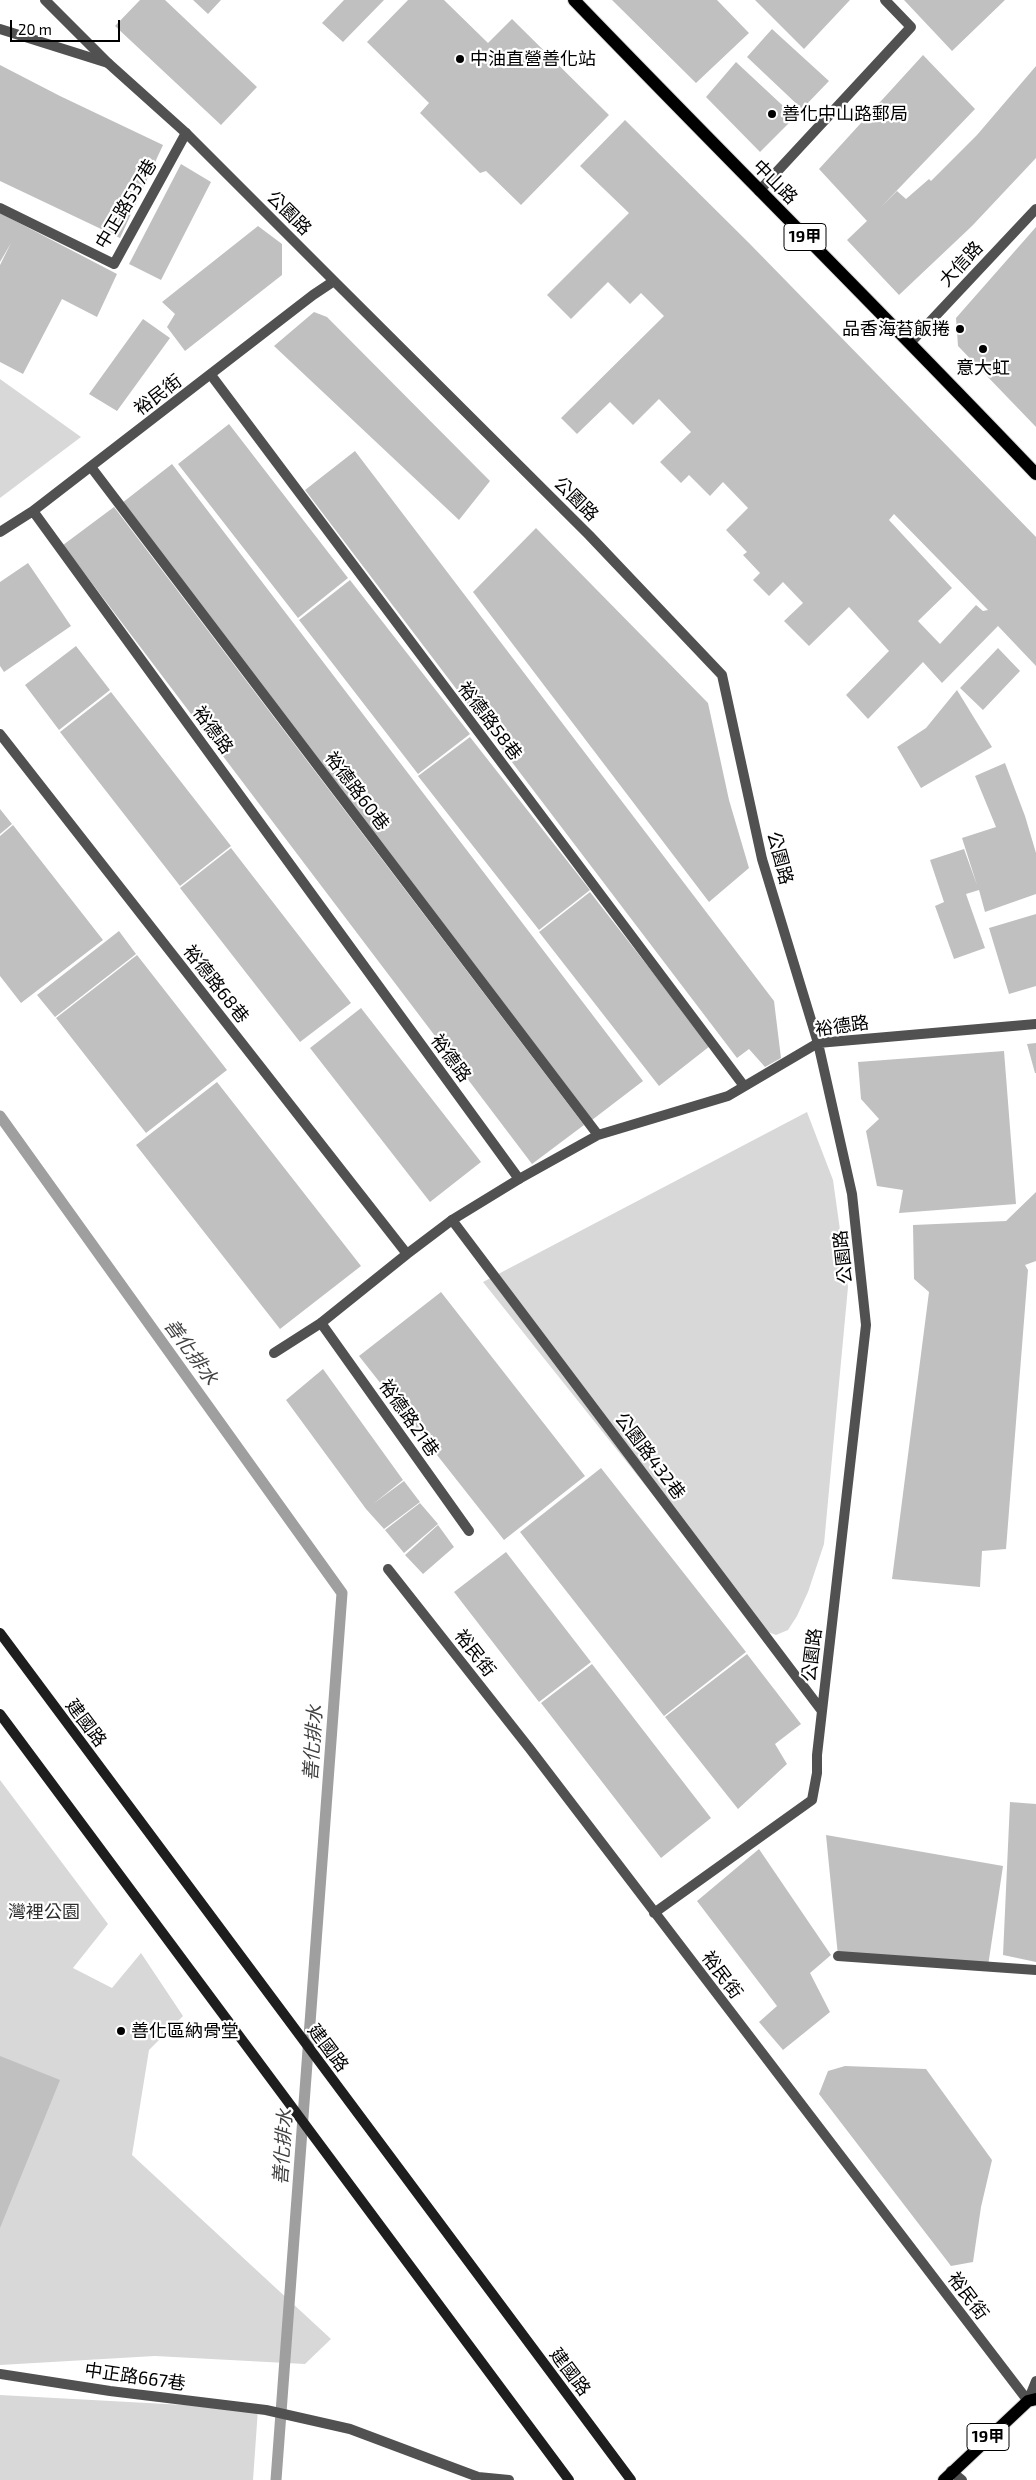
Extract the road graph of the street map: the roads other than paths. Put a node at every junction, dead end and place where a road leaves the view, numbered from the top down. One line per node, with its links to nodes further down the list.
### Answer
1 (45, 0): 5 (street, 公園路)
2 (574, 0): 7 (main road, 中山路 / 19甲)
3 (885, 0): 7 (street)
4 (0, 29): 5 (street)
5 (108, 63): 6 (street, 公園路)
6 (186, 134): 8 (street, 中正路537巷); 10 (street, 公園路)
7 (759, 191): 11 (main road, 中山路 / 19甲)
8 (0, 208)
9 (1036, 209): 11 (street, 大信路)
10 (334, 280): 12 (street, 裕民街); 19 (street, 公園路)
11 (911, 342): 14 (main road, 中山路 / 19甲)
12 (211, 375): 13 (street, 裕民街); 20 (street, 裕德路58巷)
13 (91, 467): 15 (street, 裕民街); 21 (street, 裕德路60巷)
14 (1036, 474)
15 (33, 511): 16 (street, 裕民街); 22 (street, 裕德路)
16 (0, 532)
17 (0, 734): 24 (street, 裕德路68巷)
18 (1036, 1024): 19 (street, 裕德路)
19 (818, 1043): 20 (street, 裕德路); 30 (street, 公園路)
20 (744, 1086): 21 (street, 裕德路)
21 (598, 1135): 22 (street, 裕德路)
22 (519, 1179): 23 (street)
23 (452, 1220): 24 (street); 30 (street, 公園路432巷)
24 (407, 1254): 25 (street)
25 (321, 1323): 26 (street); 27 (street, 裕德路21巷)
26 (274, 1353)
27 (469, 1531)
28 (388, 1569): 32 (street, 裕民街)
29 (0, 1633): 41 (street, 建國路)
30 (822, 1711): 32 (street, 公園路)
31 (0, 1714): 40 (street)
32 (654, 1913): 37 (street, 裕民街)
33 (838, 1956): 34 (street)
34 (1036, 1970)
35 (0, 2374): 39 (street, 中正路667巷)
36 (1036, 2381): 37 (street)
37 (1032, 2400): 38 (main road, 19甲)
38 (948, 2475): 42 (street)
39 (509, 2480)
40 (569, 2480)
41 (631, 2480)
42 (962, 2480)

